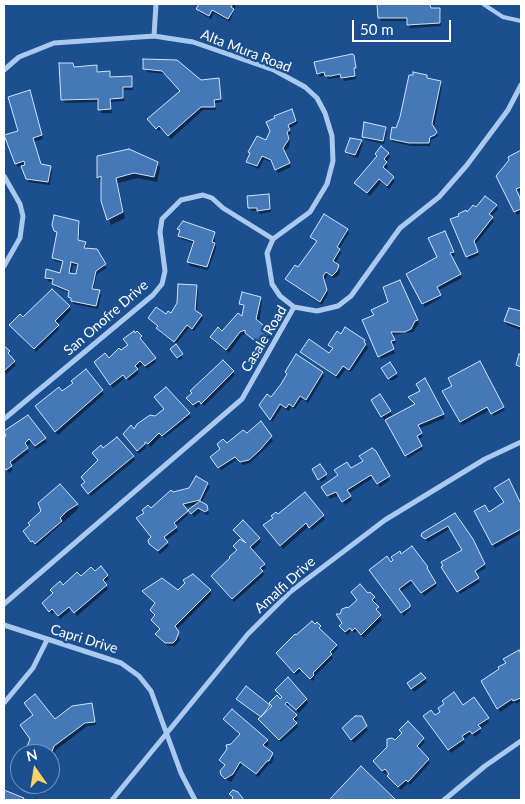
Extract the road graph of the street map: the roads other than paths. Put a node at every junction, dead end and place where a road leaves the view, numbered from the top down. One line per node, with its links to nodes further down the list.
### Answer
1 (156, 4): 4 (street)
2 (483, 4): 3 (lane)
3 (521, 22)
4 (154, 36): 5 (street, Alta Mura Road); 8 (street, Alta Mura Road)
5 (4, 70)
6 (521, 85): 10 (street, Casale Road)
7 (4, 176): 9 (street)
8 (273, 239): 10 (street); 11 (street, San Onofre Drive)
9 (4, 266)
10 (294, 307): 13 (street, Casale Road)
11 (4, 419)
12 (521, 442): 17 (street, Amalfi Drive)
13 (4, 604)
14 (4, 625): 15 (street, Capri Drive)
15 (47, 640): 16 (street); 17 (street, Capri Drive)
16 (4, 703)
17 (167, 732): 19 (street, Amalfi Drive); 20 (street, Capri Drive)
18 (521, 741): 21 (street)
19 (112, 800)
20 (195, 800)
21 (444, 800)

